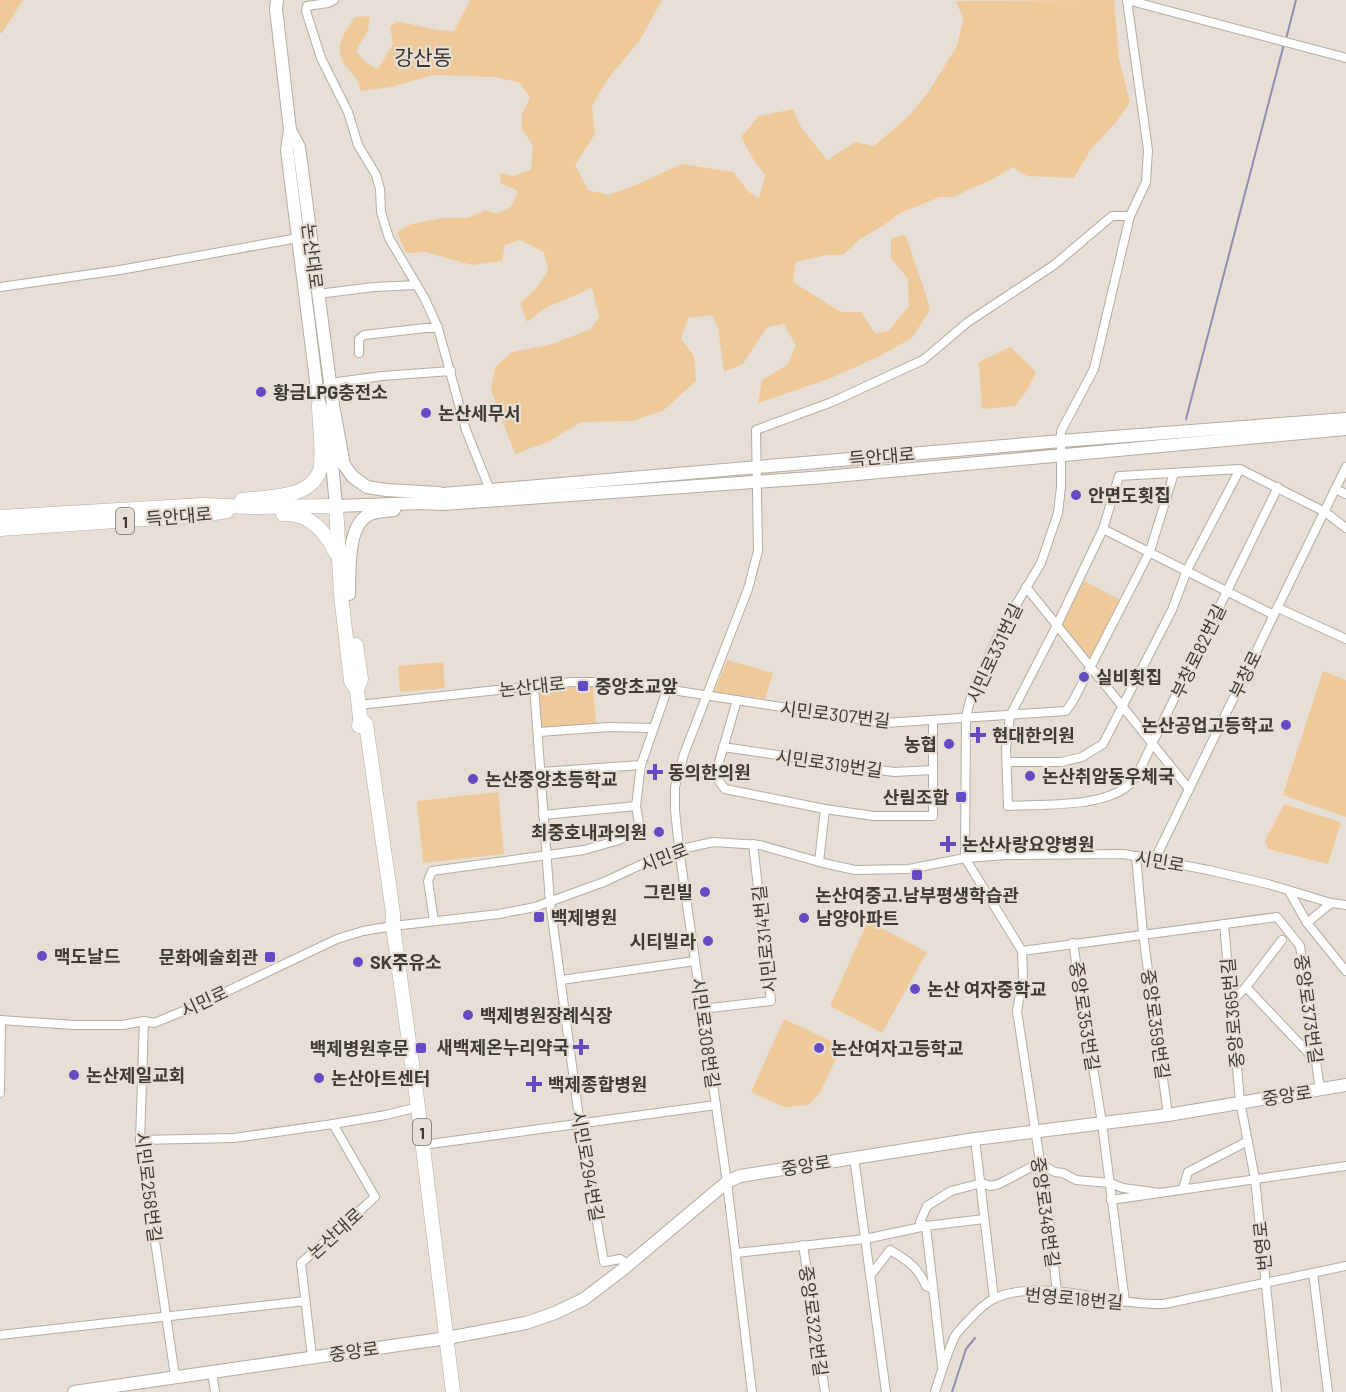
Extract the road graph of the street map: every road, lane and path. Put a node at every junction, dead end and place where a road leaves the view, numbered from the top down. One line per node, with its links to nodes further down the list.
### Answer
1 (334, 0): 8 (street)
2 (1127, 0): 4 (street); 6 (street, 시민로331번길)
3 (275, 3): 5 (street, 논산대로)
4 (1346, 58)
5 (290, 130): 7 (street, 논산대로); 10 (street, 논산대로)
6 (1130, 216): 18 (street, 시민로331번길); 20 (street)
7 (298, 238): 9 (street); 15 (street, 논산대로)
8 (417, 285): 10 (street); 11 (street)
9 (0, 287)
10 (318, 294): 14 (street, 논산대로)
11 (438, 328): 12 (street); 13 (street)
12 (359, 353)
13 (451, 371): 14 (street); 27 (street)
14 (330, 383): 15 (street, 논산대로)
15 (326, 405): 29 (street); 30 (street, 논산대로); 31 (main road)
16 (1346, 419): 18 (street, 득안대로)
17 (1346, 429): 19 (street, 득안대로)
18 (1061, 441): 19 (street, 시민로331번길); 20 (street, 득안대로)
19 (1059, 456): 24 (street, 득안대로); 41 (street, 시민로331번길)
20 (756, 467): 24 (street); 27 (street, 득안대로)
21 (1346, 467): 26 (street, 부창로)
22 (1240, 469): 23 (street); 25 (street); 40 (street)
23 (1174, 473): 35 (street); 38 (street)
24 (756, 482): 29 (street, 득안대로); 51 (street)
25 (1278, 487): 32 (street); 42 (street)
26 (1335, 489): 28 (street); 32 (street, 부창로)
27 (490, 490): 29 (street, 득안대로)
28 (1346, 494)
29 (443, 499): 30 (street, 득안대로); 43 (street)
30 (336, 506): 31 (main road, 득안대로 / 1); 37 (main road, 논산대로 / 1)
31 (203, 510): 33 (main road, 득안대로 / 1); 36 (main road, 득안대로 / 1); 39 (main road, 1)
32 (1325, 512): 34 (street); 44 (street, 부창로)
33 (0, 517)
34 (1346, 528)
35 (1103, 529): 38 (street, 부창로82번길); 45 (street)
36 (0, 530)
37 (338, 532): 39 (main road, 논산대로 / 1); 43 (main road, 논산대로 / 1)
38 (1150, 551): 40 (street, 부창로82번길); 47 (street)
39 (338, 559): 49 (main road, 논산대로 / 1)
40 (1187, 570): 42 (street, 부창로82번길); 53 (street)
41 (1026, 587): 45 (street); 56 (street, 시민로331번길)
42 (1227, 591): 44 (street, 부창로82번길); 60 (street, 부창로82번길)
43 (350, 594): 49 (main road, 논산대로 / 1)
44 (1276, 611): 46 (street, 부창로82번길); 66 (street, 부창로)
45 (1057, 625): 47 (street); 55 (street)
46 (1346, 639)
47 (1091, 668): 53 (street); 55 (street, 시민로307번길)
48 (534, 686): 50 (street, 논산대로); 54 (street, 논산대로); 59 (street, 시민로294번길)
49 (357, 690): 54 (main road, 논산대로 / 1)
50 (667, 690): 51 (street, 논산대로); 58 (street)
51 (705, 696): 52 (street, 시민로307번길); 71 (street)
52 (737, 700): 57 (street, 시민로307번길); 61 (street)
53 (1123, 708): 60 (street); 62 (street)
54 (360, 712): 84 (main road, 논산대로 / 1)
55 (1010, 716): 56 (street, 시민로307번길); 62 (street)
56 (966, 717): 57 (street, 시민로307번길); 74 (street, 시민로331번길)
57 (933, 720): 64 (street)
58 (653, 728): 59 (street); 63 (street)
59 (539, 732): 65 (street, 시민로294번길)
60 (1152, 744): 62 (street, 부창로82번길); 66 (street)
61 (723, 747): 64 (street, 시민로319번길); 68 (street)
62 (1008, 762)
63 (641, 765): 65 (street); 67 (street)
64 (933, 770): 68 (street)
65 (541, 772): 69 (street, 시민로294번길)
66 (1189, 789): 75 (street, 부창로)
67 (636, 806): 69 (street); 72 (street)
68 (825, 809): 76 (street)
69 (543, 814): 72 (street, 시민로294번길)
70 (753, 844): 71 (street, 시민로); 76 (street, 시민로); 94 (street, 시민로314번길)
71 (679, 849): 78 (street, 시민로); 89 (street, 시민로308번길)
72 (547, 854): 78 (street, 시민로294번길); 81 (street)
73 (1136, 856): 74 (street, 시민로); 75 (street, 시민로); 85 (street, 중앙로359번길)
74 (965, 858): 76 (street, 시민로); 88 (street)
75 (1155, 859): 77 (street, 시민로)
76 (819, 862)
77 (1288, 891): 79 (street, 시민로); 82 (street)
78 (550, 902): 81 (street, 시민로); 91 (street, 시민로294번길)
79 (1331, 903): 80 (street, 시민로); 82 (street)
80 (1346, 905)
81 (434, 921): 84 (street, 시민로)
82 (1307, 923): 90 (street)
83 (1224, 924): 85 (street); 93 (street, 중앙로365번길); 97 (street, 중앙로373번길)
84 (393, 926): 96 (street, 시민로); 103 (main road, 논산대로 / 1)
85 (1143, 934): 87 (street, 중앙로353번길); 104 (street, 중앙로359번길)
86 (1282, 940): 92 (street)
87 (1073, 943): 88 (street); 105 (street, 중앙로353번길)
88 (1022, 951): 108 (street, 중앙로348번길)
89 (695, 961): 91 (street, 시민로308번길); 94 (street, 시민로308번길)
90 (1346, 970)
91 (561, 980): 107 (street, 시민로294번길)
92 (1246, 987): 93 (street); 97 (street)
93 (1231, 1002): 101 (street, 중앙로365번길)
94 (702, 1009): 102 (street, 시민로308번길)
95 (1, 1020): 96 (street, 시민로); 100 (street)
96 (144, 1021): 110 (street, 시민로258번길)
97 (1316, 1061): 99 (street, 중앙로373번길)
98 (1346, 1085): 99 (street, 중앙로)
99 (1320, 1090): 101 (street, 중앙로)
100 (0, 1093)
101 (1240, 1101): 104 (street, 중앙로); 111 (street, 번영로)
102 (716, 1105): 107 (street, 시민로308번길); 117 (street, 시민로308번길)
103 (418, 1107): 106 (street); 112 (main road, 논산대로 / 1)
104 (1168, 1115): 105 (street, 중앙로)
105 (1102, 1123): 108 (street, 중앙로); 119 (street, 중앙로353번길)
106 (333, 1124): 110 (street); 128 (street, 논산대로)
107 (580, 1125): 112 (street); 129 (street, 시민로294번길)
108 (1035, 1131): 109 (street, 중앙로); 114 (street, 중앙로348번길)
109 (975, 1139): 113 (street, 중앙로); 118 (street)
110 (140, 1140): 139 (street, 시민로258번길)
111 (1248, 1141): 116 (street, 번영로); 120 (street)
112 (423, 1145): 141 (main road, 논산대로 / 1)
113 (854, 1157): 117 (street, 중앙로); 125 (street)
114 (1039, 1162): 118 (street); 119 (street); 135 (street, 중앙로348번길)
115 (1346, 1166): 116 (street)
116 (1255, 1179): 120 (street); 133 (street, 번영로)
117 (727, 1182): 127 (street); 129 (street, 중앙로)
118 (982, 1183): 123 (street); 124 (street)
119 (1110, 1183): 121 (street); 122 (street, 중앙로353번길)
120 (1183, 1189): 121 (street)
121 (1160, 1193): 122 (street)
122 (1111, 1200): 138 (street, 중앙로353번길)
123 (984, 1219): 124 (street); 136 (street)
124 (927, 1226): 125 (street); 134 (street)
125 (865, 1239): 126 (street); 132 (street)
126 (803, 1245): 127 (street, 중앙로322번길); 151 (street, 중앙로322번길)
127 (736, 1253): 150 (street)
128 (301, 1263): 137 (street, 중앙로)
129 (628, 1265): 141 (street, 중앙로)
130 (1346, 1266): 131 (street, 번영로18번길)
131 (1313, 1273): 133 (street, 번영로18번길); 155 (street)
132 (870, 1276): 134 (street); 152 (street)
133 (1266, 1281): 138 (street, 번영로18번길); 154 (street, 번영로)
134 (933, 1289): 143 (street)
135 (1057, 1293): 136 (street, 번영로18번길); 138 (street, 번영로18번길)
136 (994, 1299): 143 (street, 번영로18번길)
137 (305, 1301): 139 (street); 142 (street, 중앙로)
138 (1125, 1302)
139 (167, 1317): 140 (street); 145 (street, 시민로258번길)
140 (0, 1335)
141 (447, 1338): 142 (street, 중앙로); 149 (main road, 논산대로 / 1)
142 (312, 1357): 144 (street, 중앙로)
143 (942, 1369): 153 (street, 번영로18번길)
144 (212, 1371): 145 (street, 중앙로); 148 (street)
145 (175, 1376): 146 (street, 중앙로)
146 (88, 1391): 147 (street, 중앙로)
147 (74, 1392)
148 (215, 1392)
149 (453, 1392)
150 (752, 1392)
151 (825, 1392)
152 (886, 1392)
153 (935, 1392)
154 (1277, 1392)
155 (1328, 1392)

